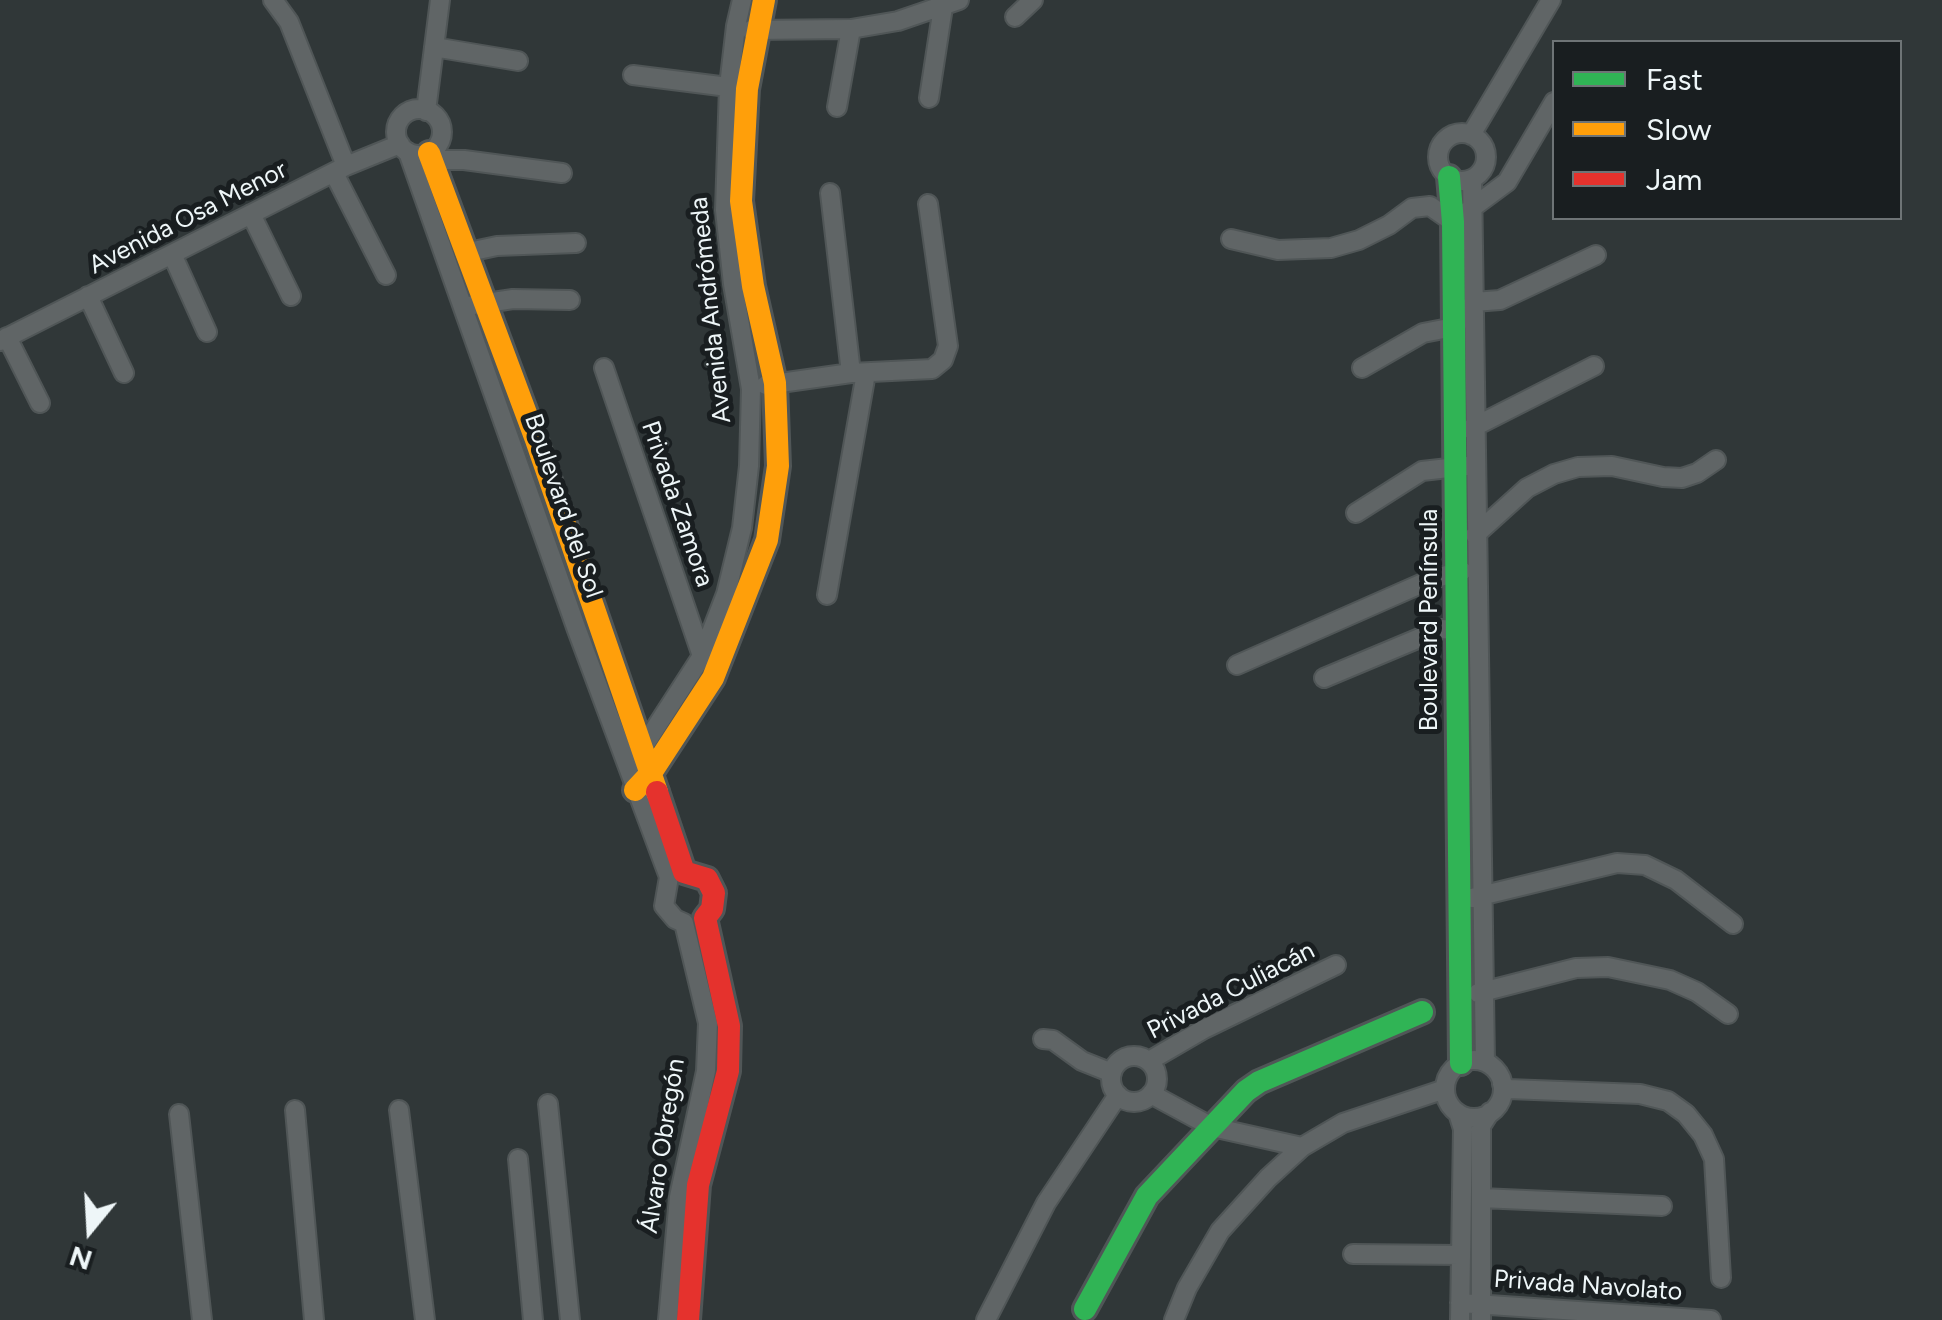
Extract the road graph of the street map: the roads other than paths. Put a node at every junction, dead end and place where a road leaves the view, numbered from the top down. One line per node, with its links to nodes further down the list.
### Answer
1 (273, 0): 21 (street)
2 (440, 0): 11 (street)
3 (742, 0): 9 (street, Avenida Andrómeda)
4 (764, 0): 9 (street, Avenida Andrómeda)
5 (1034, 0): 8 (street)
6 (1551, 0): 19 (street)
7 (951, 4): 10 (street); 15 (street)
8 (1015, 17)
9 (746, 29): 10 (street); 14 (street, Avenida Andrómeda)
10 (850, 29): 17 (street)
11 (434, 47): 12 (street); 18 (street)
12 (518, 61)
13 (633, 74): 14 (street)
14 (738, 88): 47 (street, Avenida Andrómeda); 48 (street, Avenida Andrómeda)
15 (929, 98)
16 (1552, 105): 27 (street)
17 (837, 107)
18 (426, 110): 20 (street); 20 (street)
19 (1471, 135): 23 (street); 23 (street)
20 (417, 152): 21 (street, Avenida Osa Menor); 22 (street); 30 (street, Boulevard del Sol); 38 (street, Boulevard del Sol)
21 (340, 169): 26 (street, Avenida Osa Menor); 33 (street)
22 (562, 173)
23 (1460, 178): 27 (street, Boulevard Península)
24 (830, 192): 46 (street)
25 (928, 204): 46 (street)
26 (251, 214): 31 (street, Avenida Osa Menor); 35 (street)
27 (1463, 215): 28 (street); 37 (street, Boulevard Península); 39 (street, Boulevard Península)
28 (1231, 238)
29 (576, 244): 30 (street)
30 (464, 253): 38 (street, Boulevard del Sol)
31 (172, 254): 34 (street, Avenida Osa Menor); 40 (street)
32 (1596, 254): 37 (street)
33 (386, 275)
34 (88, 296): 41 (street, Avenida Osa Menor); 45 (street)
35 (291, 296)
36 (570, 300): 38 (street)
37 (1474, 302): 39 (street); 50 (street, Boulevard Península)
38 (472, 305): 62 (street, Boulevard del Sol)
39 (1454, 327): 44 (street); 51 (street, Boulevard Península)
40 (207, 332)
41 (3, 339): 49 (street)
42 (1594, 366): 50 (street)
43 (604, 368): 59 (street, Privada Zamora)
44 (1362, 368)
45 (124, 373)
46 (858, 373): 47 (street); 57 (street)
47 (775, 383): 48 (street); 63 (street, Avenida Andrómeda)
48 (751, 390): 59 (street, Avenida Andrómeda)
49 (40, 403)
50 (1475, 424): 51 (street); 53 (street, Boulevard Península)
51 (1456, 442): 53 (street, Boulevard Península)
52 (1716, 460): 55 (street)
53 (1466, 466): 54 (street); 55 (street, Boulevard Península); 56 (street, Boulevard Península)
54 (1356, 513)
55 (1478, 532): 56 (street)
56 (1464, 564): 58 (street, Boulevard Península); 60 (street); 65 (street, Boulevard Península)
57 (827, 595)
58 (1457, 630): 61 (street); 65 (street, Boulevard Península)
59 (702, 656): 62 (street, Avenida Andrómeda)
60 (1236, 665)
61 (1324, 678)
62 (635, 757): 63 (street, Boulevard del Sol)
63 (643, 781): 64 (street, Boulevard del Sol)
64 (677, 875): 66 (street); 66 (street)
65 (1471, 898): 67 (street); 69 (street, Boulevard Península); 70 (street, Boulevard Península)
66 (694, 920): 104 (street, Álvaro Obregón); 105 (street, Álvaro Obregón)
67 (1733, 924)
68 (1336, 965): 74 (street, Privada Culiacán)
69 (1484, 991): 70 (street); 72 (street); 75 (street, Boulevard Península)
70 (1460, 998): 76 (street, Boulevard Península)
71 (1422, 1012): 88 (street)
72 (1728, 1014)
73 (1042, 1039): 77 (street)
74 (1149, 1061): 77 (street); 80 (street)
75 (1486, 1062): 76 (street); 78 (street)
76 (1461, 1063): 79 (street)
77 (1112, 1074): 81 (street)
78 (1502, 1084): 86 (street); 95 (street)
79 (1445, 1089): 85 (street); 89 (street)
80 (1151, 1094): 81 (street); 88 (street)
81 (1118, 1095): 106 (street)
82 (548, 1104): 103 (street)
83 (295, 1110): 100 (street)
84 (400, 1110): 101 (street)
85 (1458, 1112): 86 (street); 94 (street)
86 (1490, 1112): 91 (street)
87 (178, 1114): 99 (street)
88 (1212, 1127): 89 (street); 96 (street)
89 (1302, 1147): 107 (street)
90 (518, 1160): 102 (street)
91 (1482, 1198): 92 (street); 97 (street)
92 (1662, 1206)
93 (1353, 1254): 94 (street)
94 (1460, 1254): 98 (street)
95 (1721, 1278)
96 (1085, 1309)
97 (1481, 1311): 98 (street, Privada Navolato); 108 (street, Privada Navolato)
98 (1460, 1312)
99 (202, 1320)
100 (314, 1320)
101 (425, 1320)
102 (533, 1320)
103 (570, 1320)
104 (668, 1320)
105 (687, 1320)
106 (986, 1320)
107 (1174, 1320)
108 (1712, 1320)

